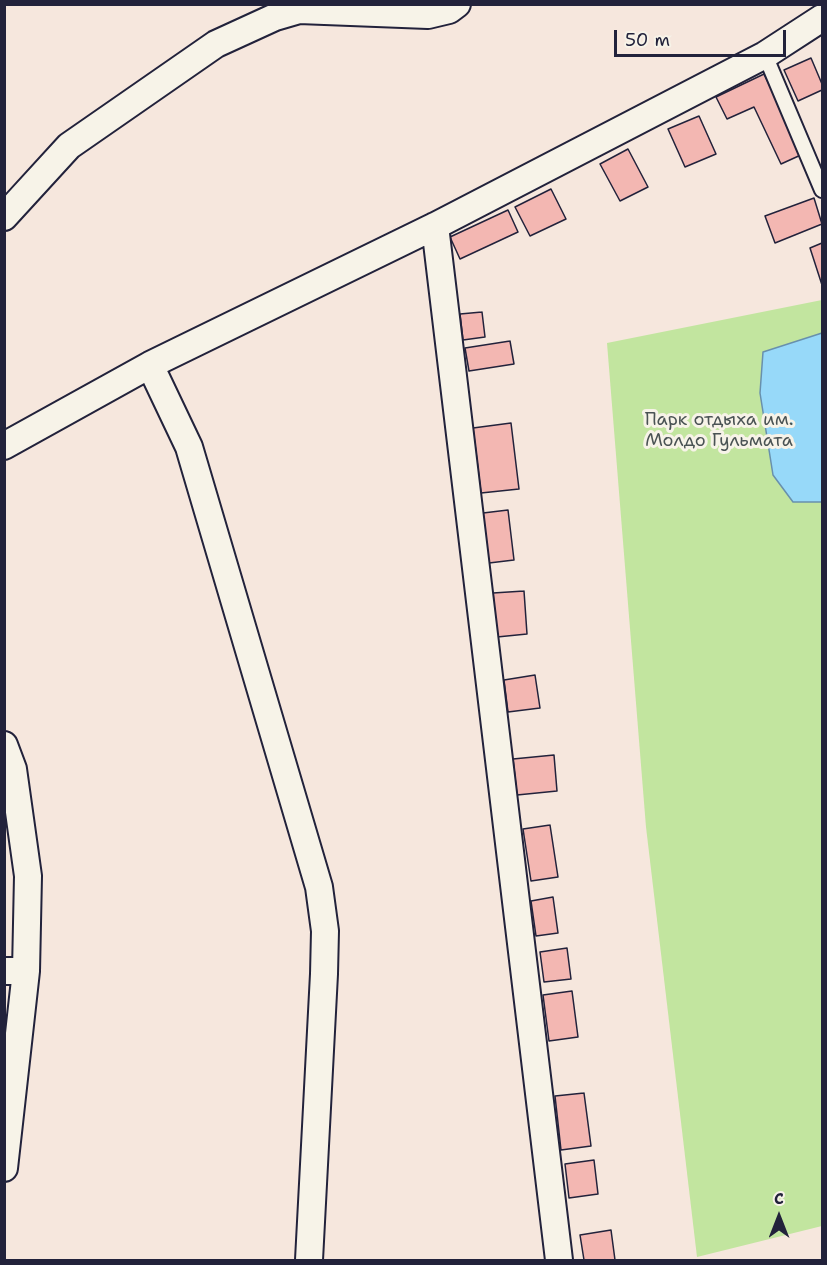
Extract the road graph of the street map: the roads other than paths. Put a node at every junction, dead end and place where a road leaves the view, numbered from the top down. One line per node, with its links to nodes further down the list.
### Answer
1 (457, 4): 5 (street)
2 (822, 18): 3 (street)
3 (765, 55): 4 (lane); 6 (street)
4 (822, 190)
5 (4, 217)
6 (435, 226): 7 (street); 13 (street)
7 (150, 365): 8 (street); 12 (street)
8 (4, 446)
9 (4, 745): 10 (street)
10 (15, 971): 11 (street)
11 (4, 1168)
12 (309, 1260)
13 (559, 1260)

